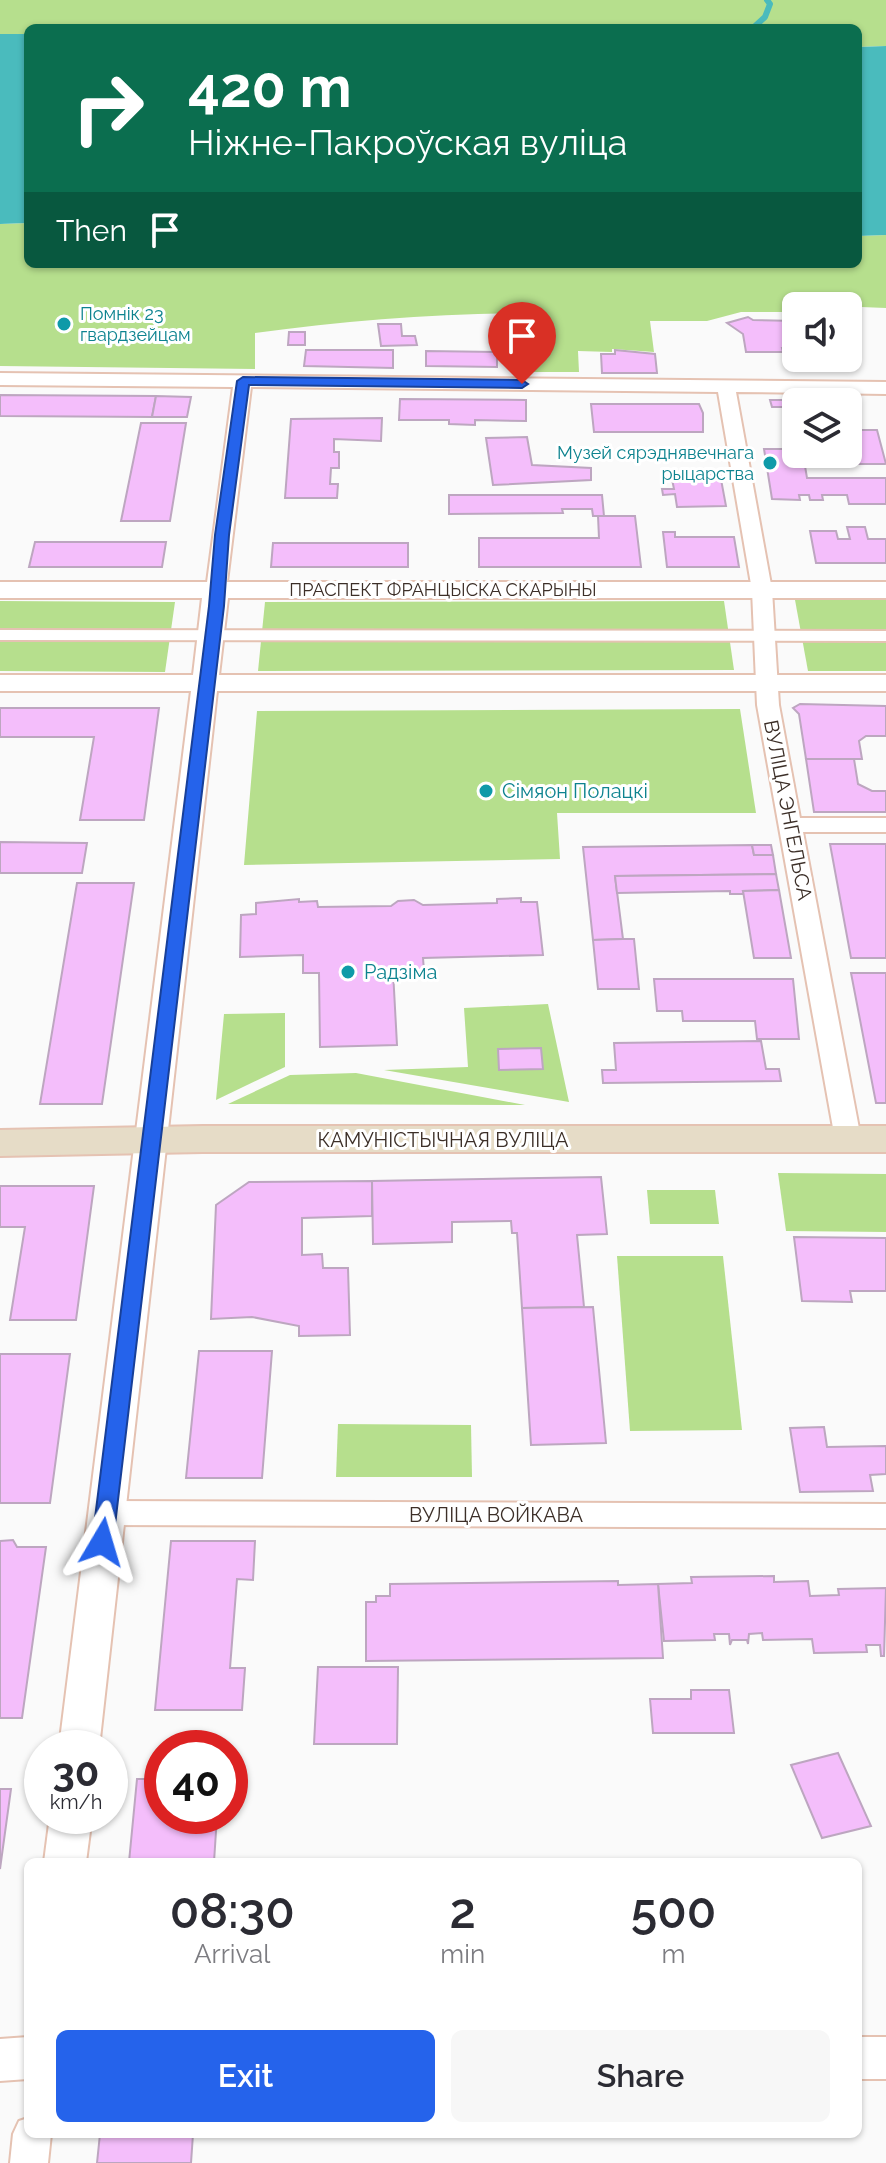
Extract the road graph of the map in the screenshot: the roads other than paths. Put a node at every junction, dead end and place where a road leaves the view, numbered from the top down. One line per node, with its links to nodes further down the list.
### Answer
1 (0, 379): 2 (street)
2 (243, 381): 3 (street); 6 (street)
3 (726, 386): 4 (street); 7 (street, ВУЛІЦА ЭНГЕЛЬСА)
4 (886, 388)
5 (0, 590): 6 (street, ПРАСПЕКТ ФРАНЦЫСКА СКАРЫНЫ)
6 (216, 590): 7 (street, ПРАСПЕКТ ФРАНЦЫСКА СКАРЫНЫ); 10 (street)
7 (762, 590): 8 (street, ПРАСПЕКТ ФРАНЦЫСКА СКАРЫНЫ); 11 (street, ВУЛІЦА ЭНГЕЛЬСА)
8 (886, 590)
9 (0, 635): 10 (street)
10 (213, 635): 11 (street); 15 (street)
11 (764, 636): 12 (street); 13 (street, ВУЛІЦА ЭНГЕЛЬСА)
12 (886, 636)
13 (770, 682): 15 (street); 16 (street); 17 (street, ВУЛІЦА ЭНГЕЛЬСА)
14 (0, 683): 15 (street)
15 (207, 683): 20 (street)
16 (886, 683)
17 (791, 825): 18 (street); 19 (street, ВУЛІЦА ЭНГЕЛЬСА)
18 (886, 825)
19 (867, 1139): 20 (main road, КАМУНІСТЫЧНАЯ ВУЛІЦА)
20 (150, 1140): 21 (main road, КАМУНІСТЫЧНАЯ ВУЛІЦА); 22 (street)
21 (0, 1143)
22 (106, 1513): 23 (street, ВУЛІЦА ВОЙКАВА); 24 (street)
23 (886, 1516)
24 (81, 1730)
25 (69, 1834): 26 (street)
26 (66, 1858)
27 (24, 2058): 30 (street)
28 (862, 2058): 29 (street)
29 (886, 2058)
30 (0, 2060)
31 (32, 2138): 32 (street)
32 (29, 2163)

